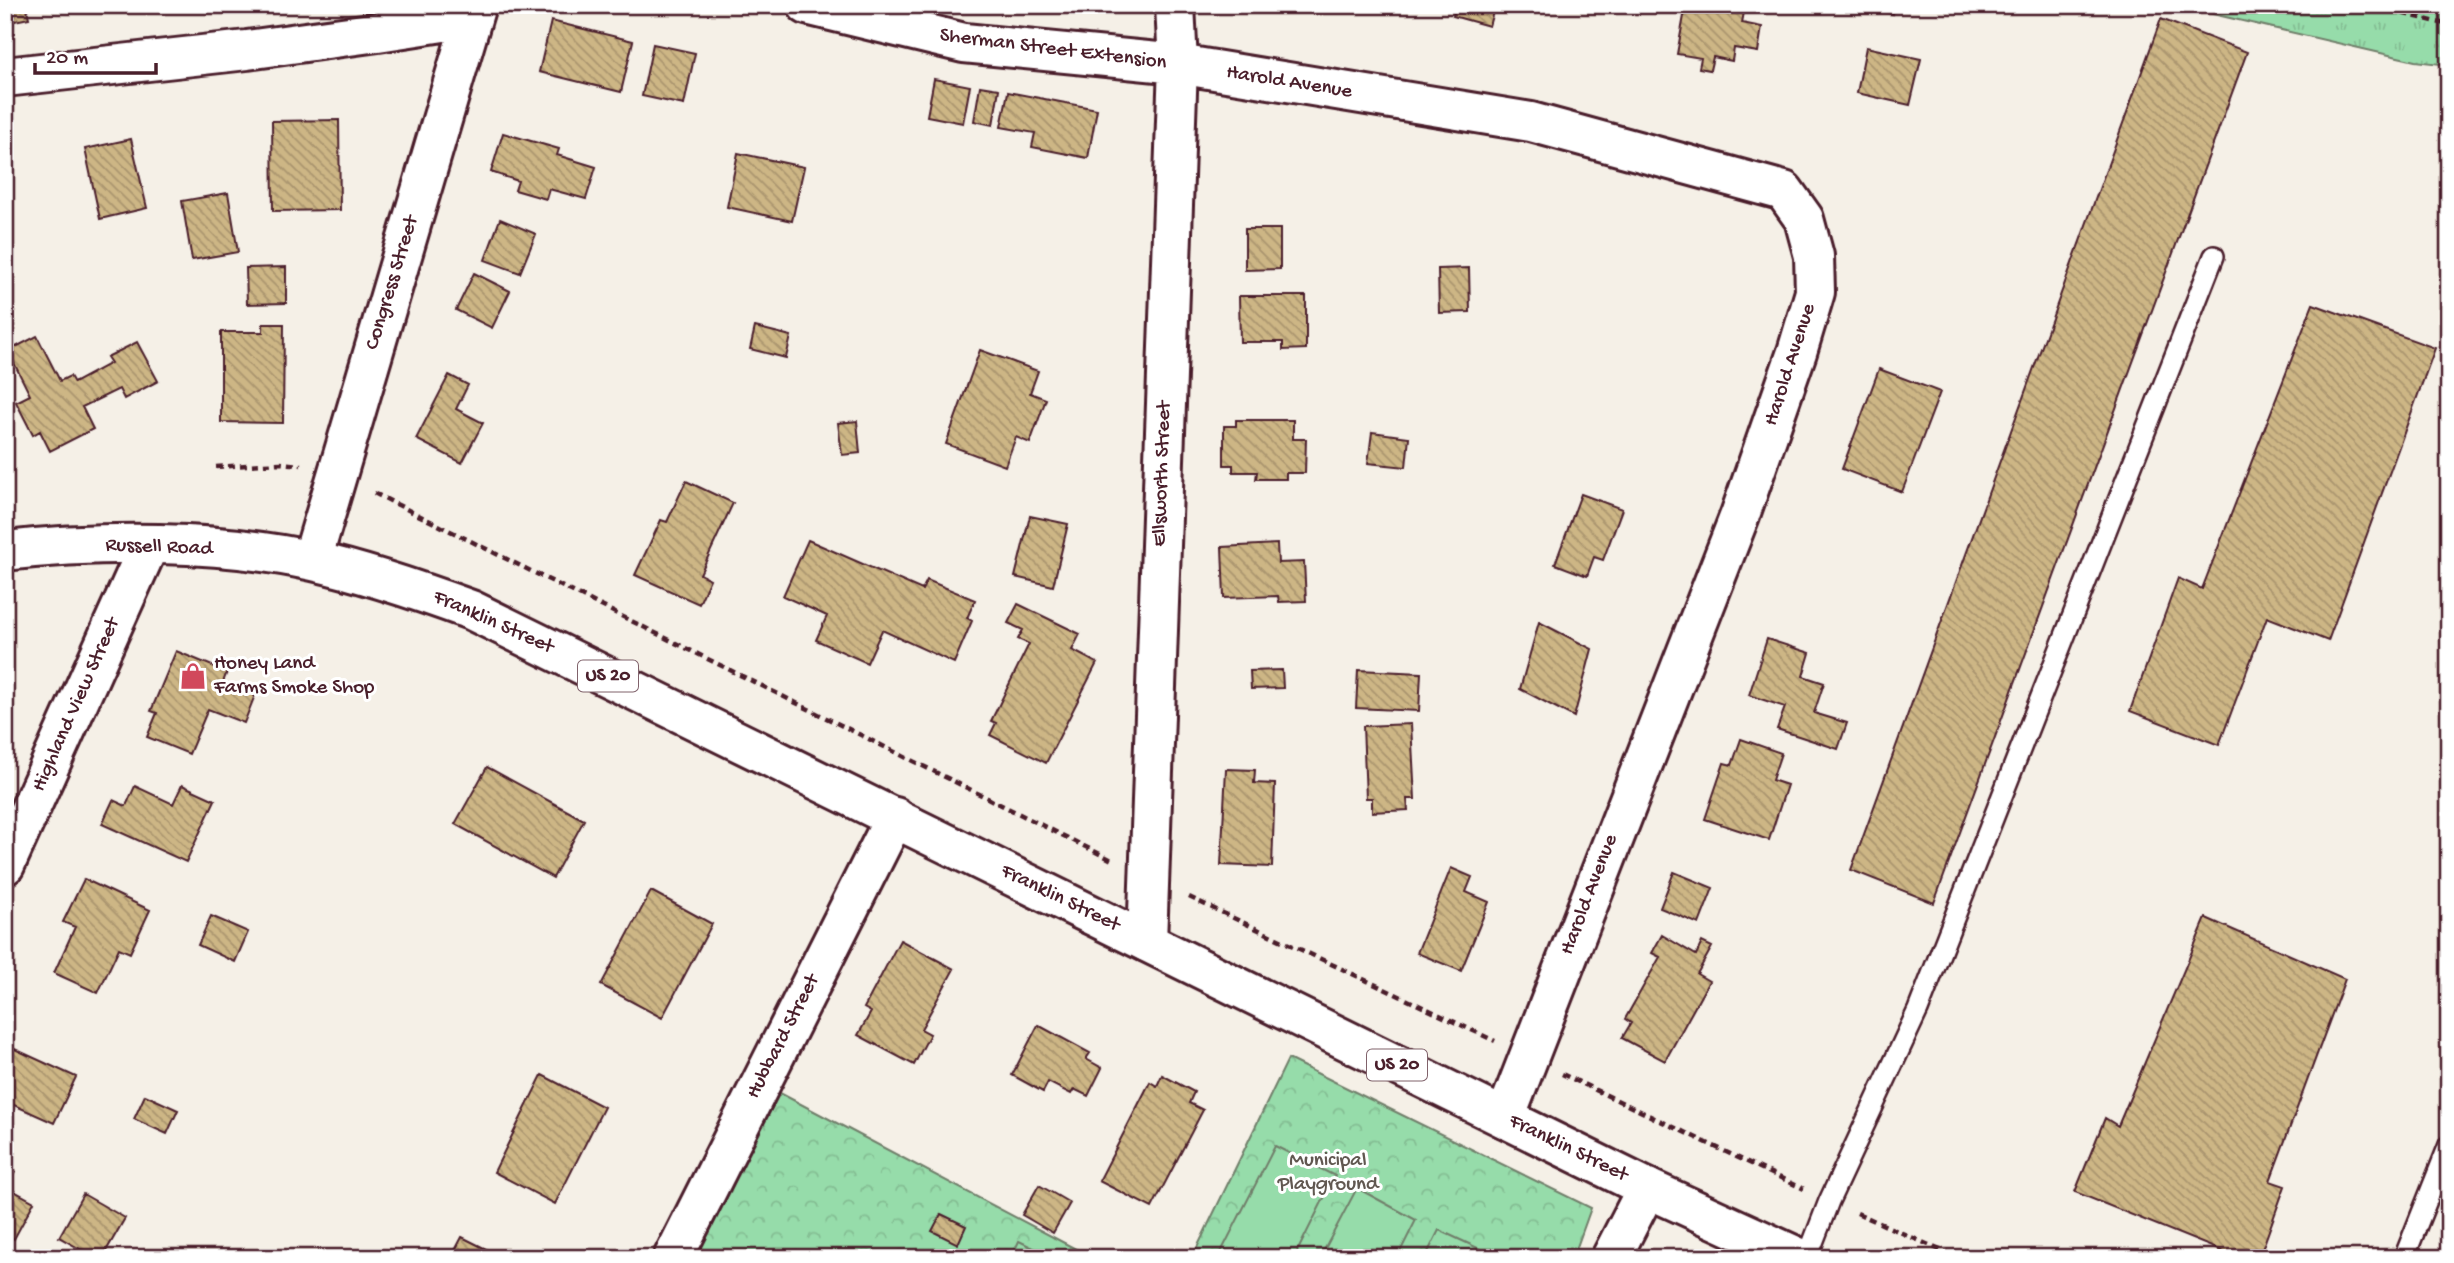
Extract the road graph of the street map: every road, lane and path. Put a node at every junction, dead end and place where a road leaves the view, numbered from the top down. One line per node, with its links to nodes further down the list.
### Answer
1 (475, 5): 7 (street); 14 (street, Congress Street)
2 (807, 5): 6 (street, Sherman Street Extension)
3 (1175, 5): 6 (street, Ellsworth Street)
4 (2368, 5): 5 (path)
5 (2449, 25)
6 (1178, 64): 19 (street, Ellsworth Street); 22 (street, Harold Avenue)
7 (5, 77)
8 (2214, 256): 25 (lane)
9 (307, 465): 10 (path)
10 (216, 467)
11 (366, 489): 16 (path)
12 (149, 545): 13 (street, Russell Road / US 20); 14 (street, Russell Road / US 20); 17 (street, Highland View Street)
13 (5, 551)
14 (312, 560): 15 (street, Franklin Street / US 20)
15 (895, 817): 19 (street, Franklin Street / US 20); 26 (street, Hubbard Street)
16 (1106, 858)
17 (5, 865)
18 (1185, 895): 20 (path)
19 (1147, 942): 22 (street, Franklin Street / US 20)
20 (1493, 1041)
21 (1558, 1072): 25 (path)
22 (1505, 1118): 24 (street, Franklin Street / US 20)
23 (2449, 1145): 31 (lane)
24 (1647, 1188): 27 (street); 28 (street, Franklin Street / US 20)
25 (1829, 1201): 29 (lane); 30 (path)
26 (673, 1258)
27 (1611, 1258)
28 (1800, 1258)
29 (1807, 1258)
30 (1958, 1258)
31 (2404, 1258)

